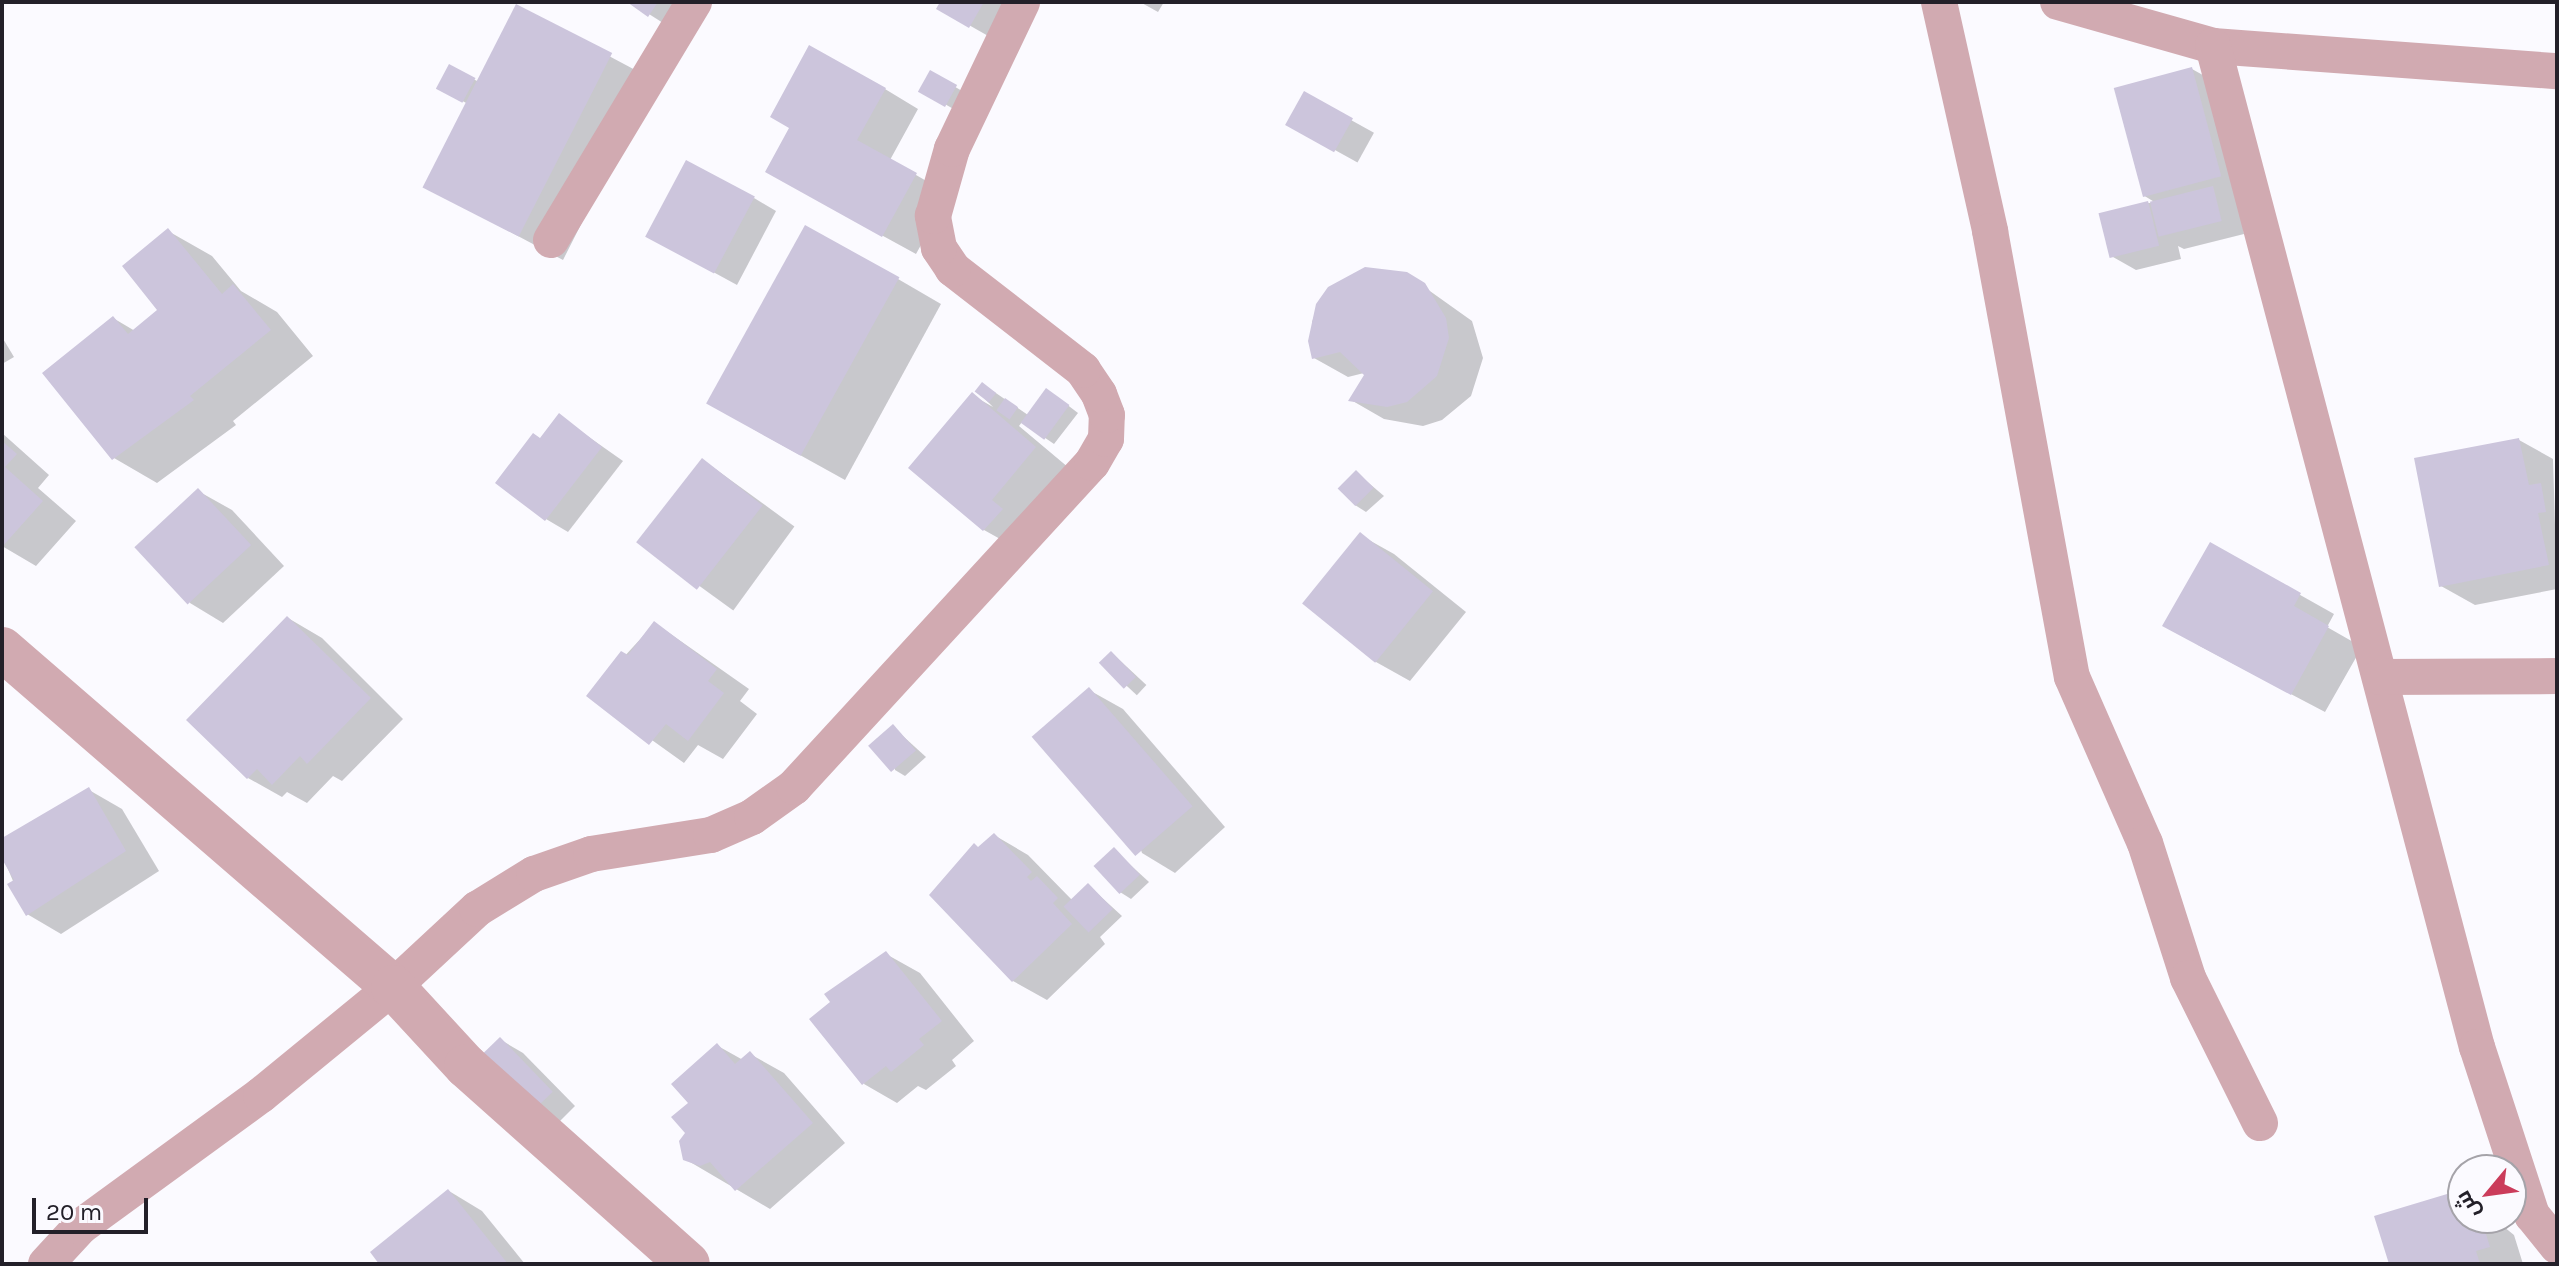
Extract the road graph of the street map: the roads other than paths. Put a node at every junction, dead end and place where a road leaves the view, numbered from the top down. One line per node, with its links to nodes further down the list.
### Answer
1 (694, 2): 7 (street)
2 (1022, 2): 11 (street)
3 (1939, 2): 12 (street)
4 (2058, 2): 5 (street)
5 (2213, 46): 6 (street); 10 (street)
6 (2557, 71)
7 (551, 240)
8 (2, 649): 11 (street)
9 (2557, 676): 10 (street)
10 (2380, 677): 13 (street)
11 (393, 987): 14 (street); 15 (street)
12 (2260, 1123)
13 (2557, 1246)
14 (46, 1264)
15 (688, 1264)

